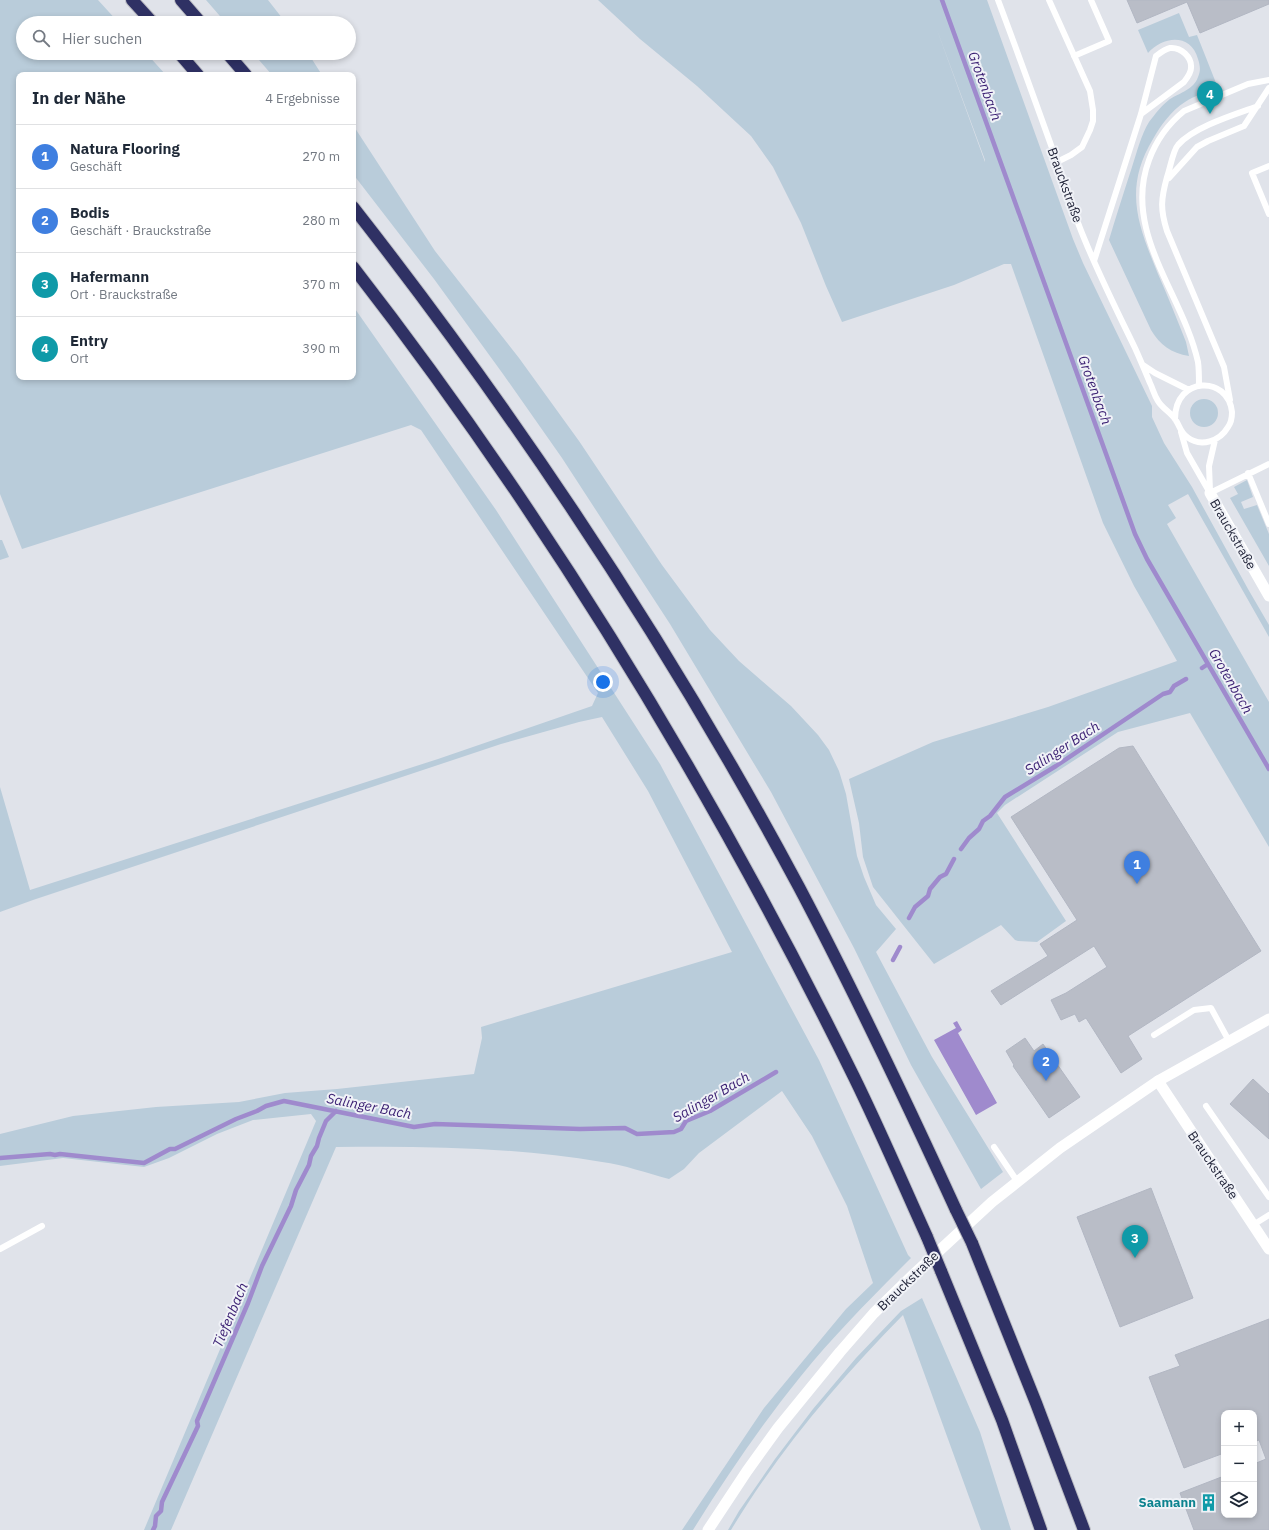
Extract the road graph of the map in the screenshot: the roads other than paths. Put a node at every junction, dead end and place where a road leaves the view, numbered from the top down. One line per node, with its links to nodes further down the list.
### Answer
1 (132, 0): 6 (highway)
2 (181, 0): 7 (highway)
3 (998, 0): 17 (lane, Brauckstraße)
4 (1050, 0): 8 (lane)
5 (1091, 0): 8 (lane)
6 (147, 16)
7 (195, 16)
8 (1074, 56): 17 (lane)
9 (185, 60): 11 (highway)
10 (233, 60): 12 (highway)
11 (195, 72)
12 (243, 72)
13 (1269, 80): 25 (lane)
14 (1269, 88): 15 (lane)
15 (1258, 106): 19 (lane); 19 (lane)
16 (1141, 114): 16 (lane); 22 (lane)
17 (1057, 162): 22 (lane, Brauckstraße)
18 (1269, 166): 21 (lane)
19 (1166, 181): 27 (lane)
20 (356, 210): 49 (highway, bridge)
21 (1269, 214)
22 (1094, 261): 24 (lane, Brauckstraße)
23 (356, 272): 51 (highway, bridge)
24 (1143, 365): 26 (lane); 28 (lane, Brauckstraße)
25 (1199, 386): 26 (lane); 27 (lane)
26 (1189, 390): 28 (lane)
27 (1230, 403): 30 (lane)
28 (1175, 419): 29 (lane, Brauckstraße)
29 (1181, 432): 30 (lane); 33 (lane, Brauckstraße)
30 (1215, 440): 33 (lane, Brauckstraße)
31 (1269, 464): 32 (lane)
32 (1248, 473): 33 (lane); 34 (lane)
33 (1210, 493): 35 (street, Brauckstraße)
34 (1269, 524)
35 (1269, 596)
36 (1269, 1019): 38 (street, Brauckstraße)
37 (1154, 1036): 38 (lane)
38 (1229, 1041): 39 (street, Brauckstraße)
39 (1158, 1081): 42 (street, Brauckstraße); 45 (street, Brauckstraße)
40 (1206, 1106): 43 (lane)
41 (994, 1148): 42 (lane)
42 (1017, 1181): 50 (street, Brauckstraße)
43 (1269, 1197)
44 (1269, 1214): 45 (lane)
45 (1253, 1225): 48 (street, Brauckstraße)
46 (42, 1226): 47 (lane)
47 (0, 1249)
48 (1269, 1250)
49 (1077, 1509): 52 (highway); 53 (highway)
50 (708, 1530)
51 (1041, 1530)
52 (1084, 1530)
53 (1090, 1530)

